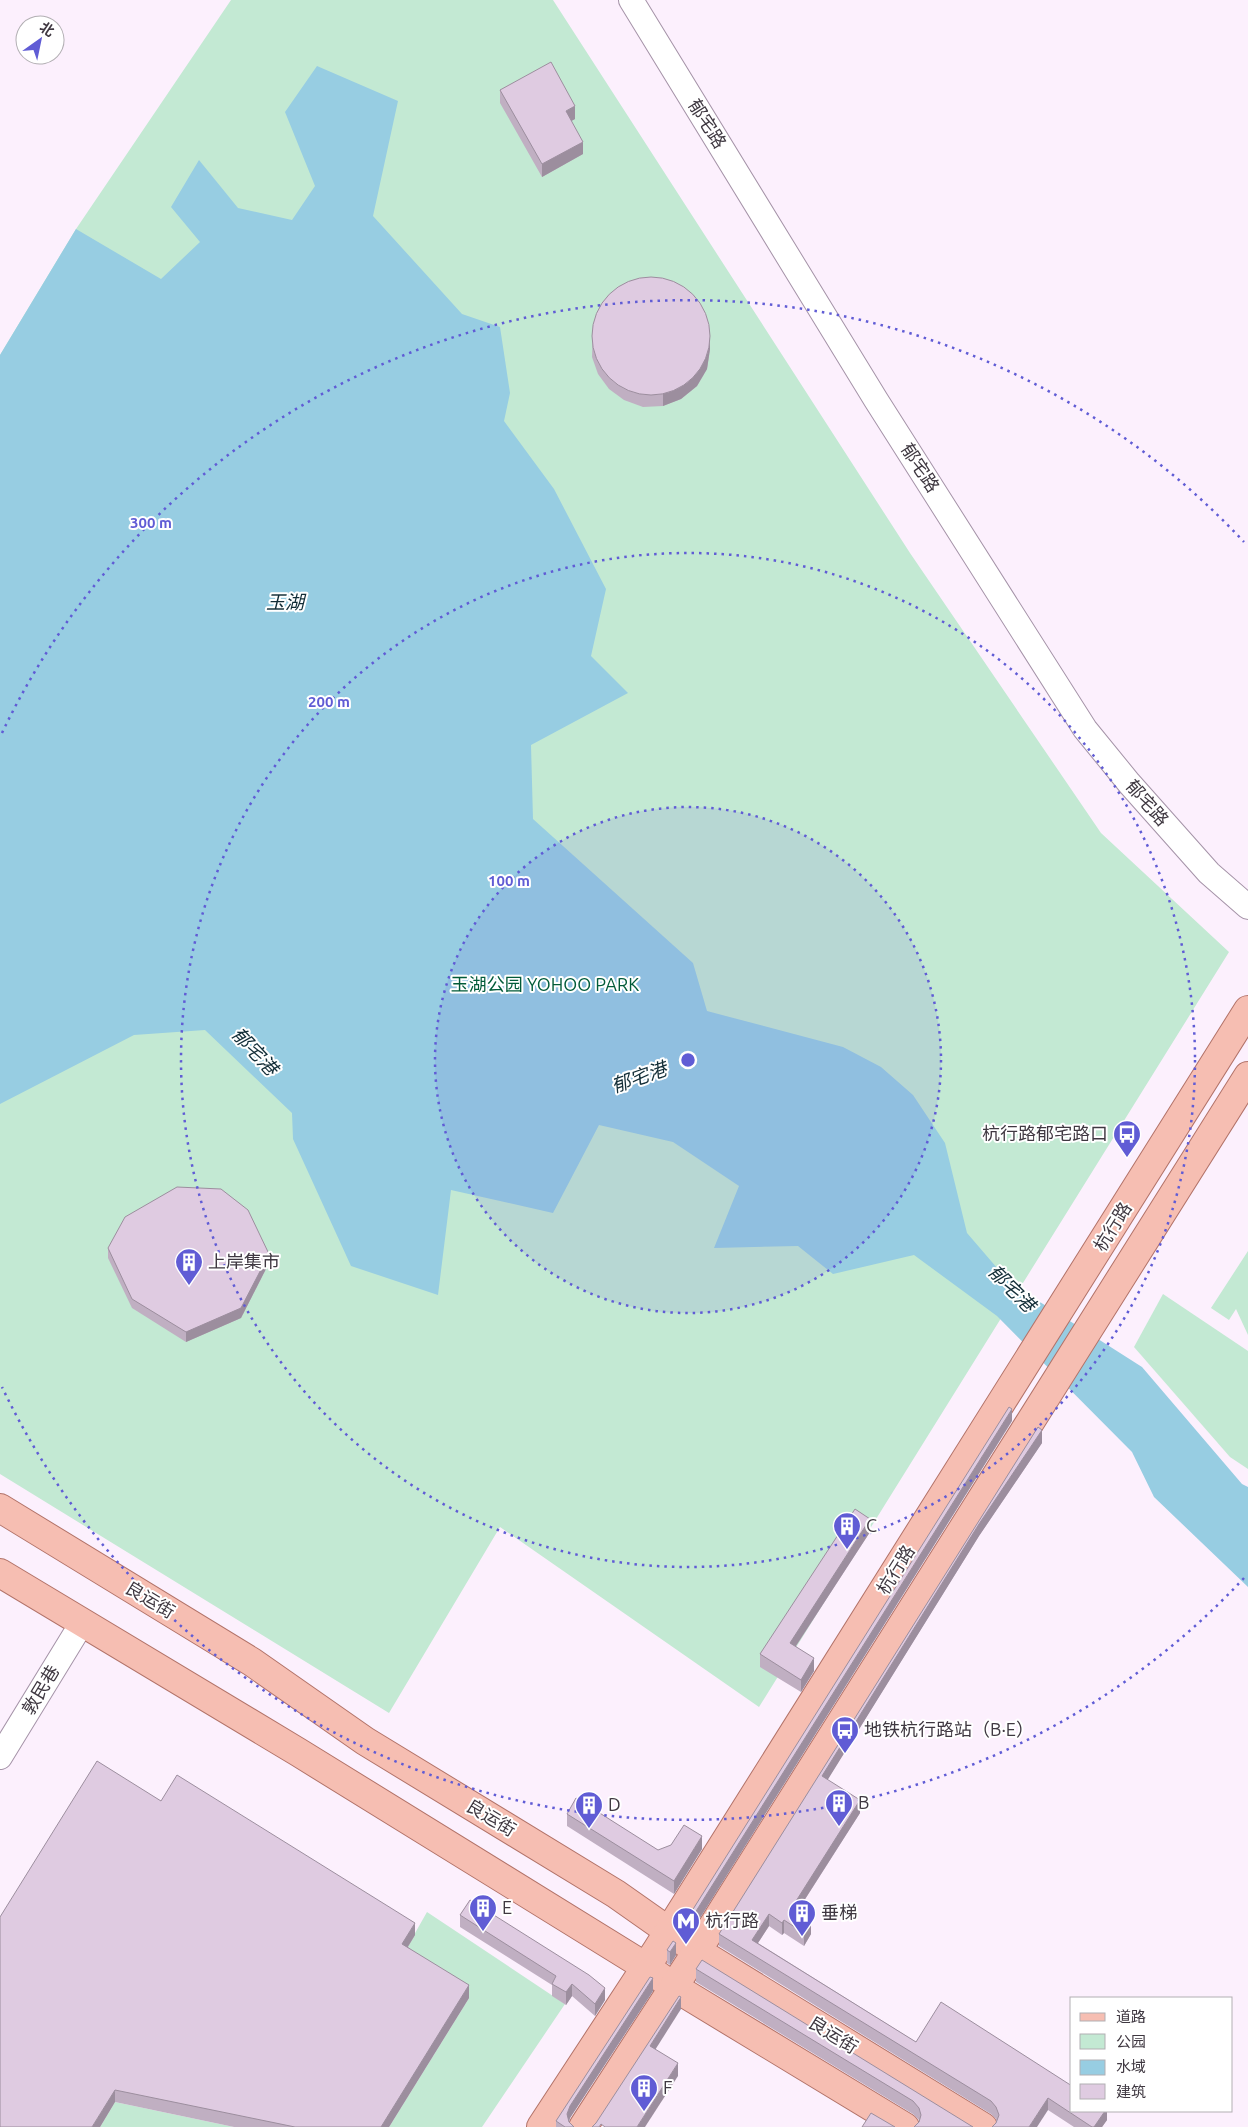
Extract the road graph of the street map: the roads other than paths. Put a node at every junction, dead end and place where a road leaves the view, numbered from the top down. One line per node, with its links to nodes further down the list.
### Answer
1 (630, 0): 2 (street, 郁宅路)
2 (1248, 907)
3 (1248, 1010): 9 (main road, 杭行路)
4 (1248, 1076): 10 (main road, 杭行路)
5 (0, 1508): 9 (main road, 良运街)
6 (0, 1573): 7 (main road)
7 (82, 1623): 8 (street, 敦民巷); 11 (main road)
8 (0, 1757)
9 (668, 1933): 10 (main road, 良运街); 11 (main road, 杭行路)
10 (697, 1951): 12 (main road, 杭行路); 16 (main road, 良运街)
11 (646, 1967): 12 (main road); 13 (main road, 杭行路)
12 (674, 1987): 14 (main road, 杭行路); 15 (main road)
13 (541, 2127)
14 (583, 2127)
15 (906, 2127)
16 (983, 2127)

